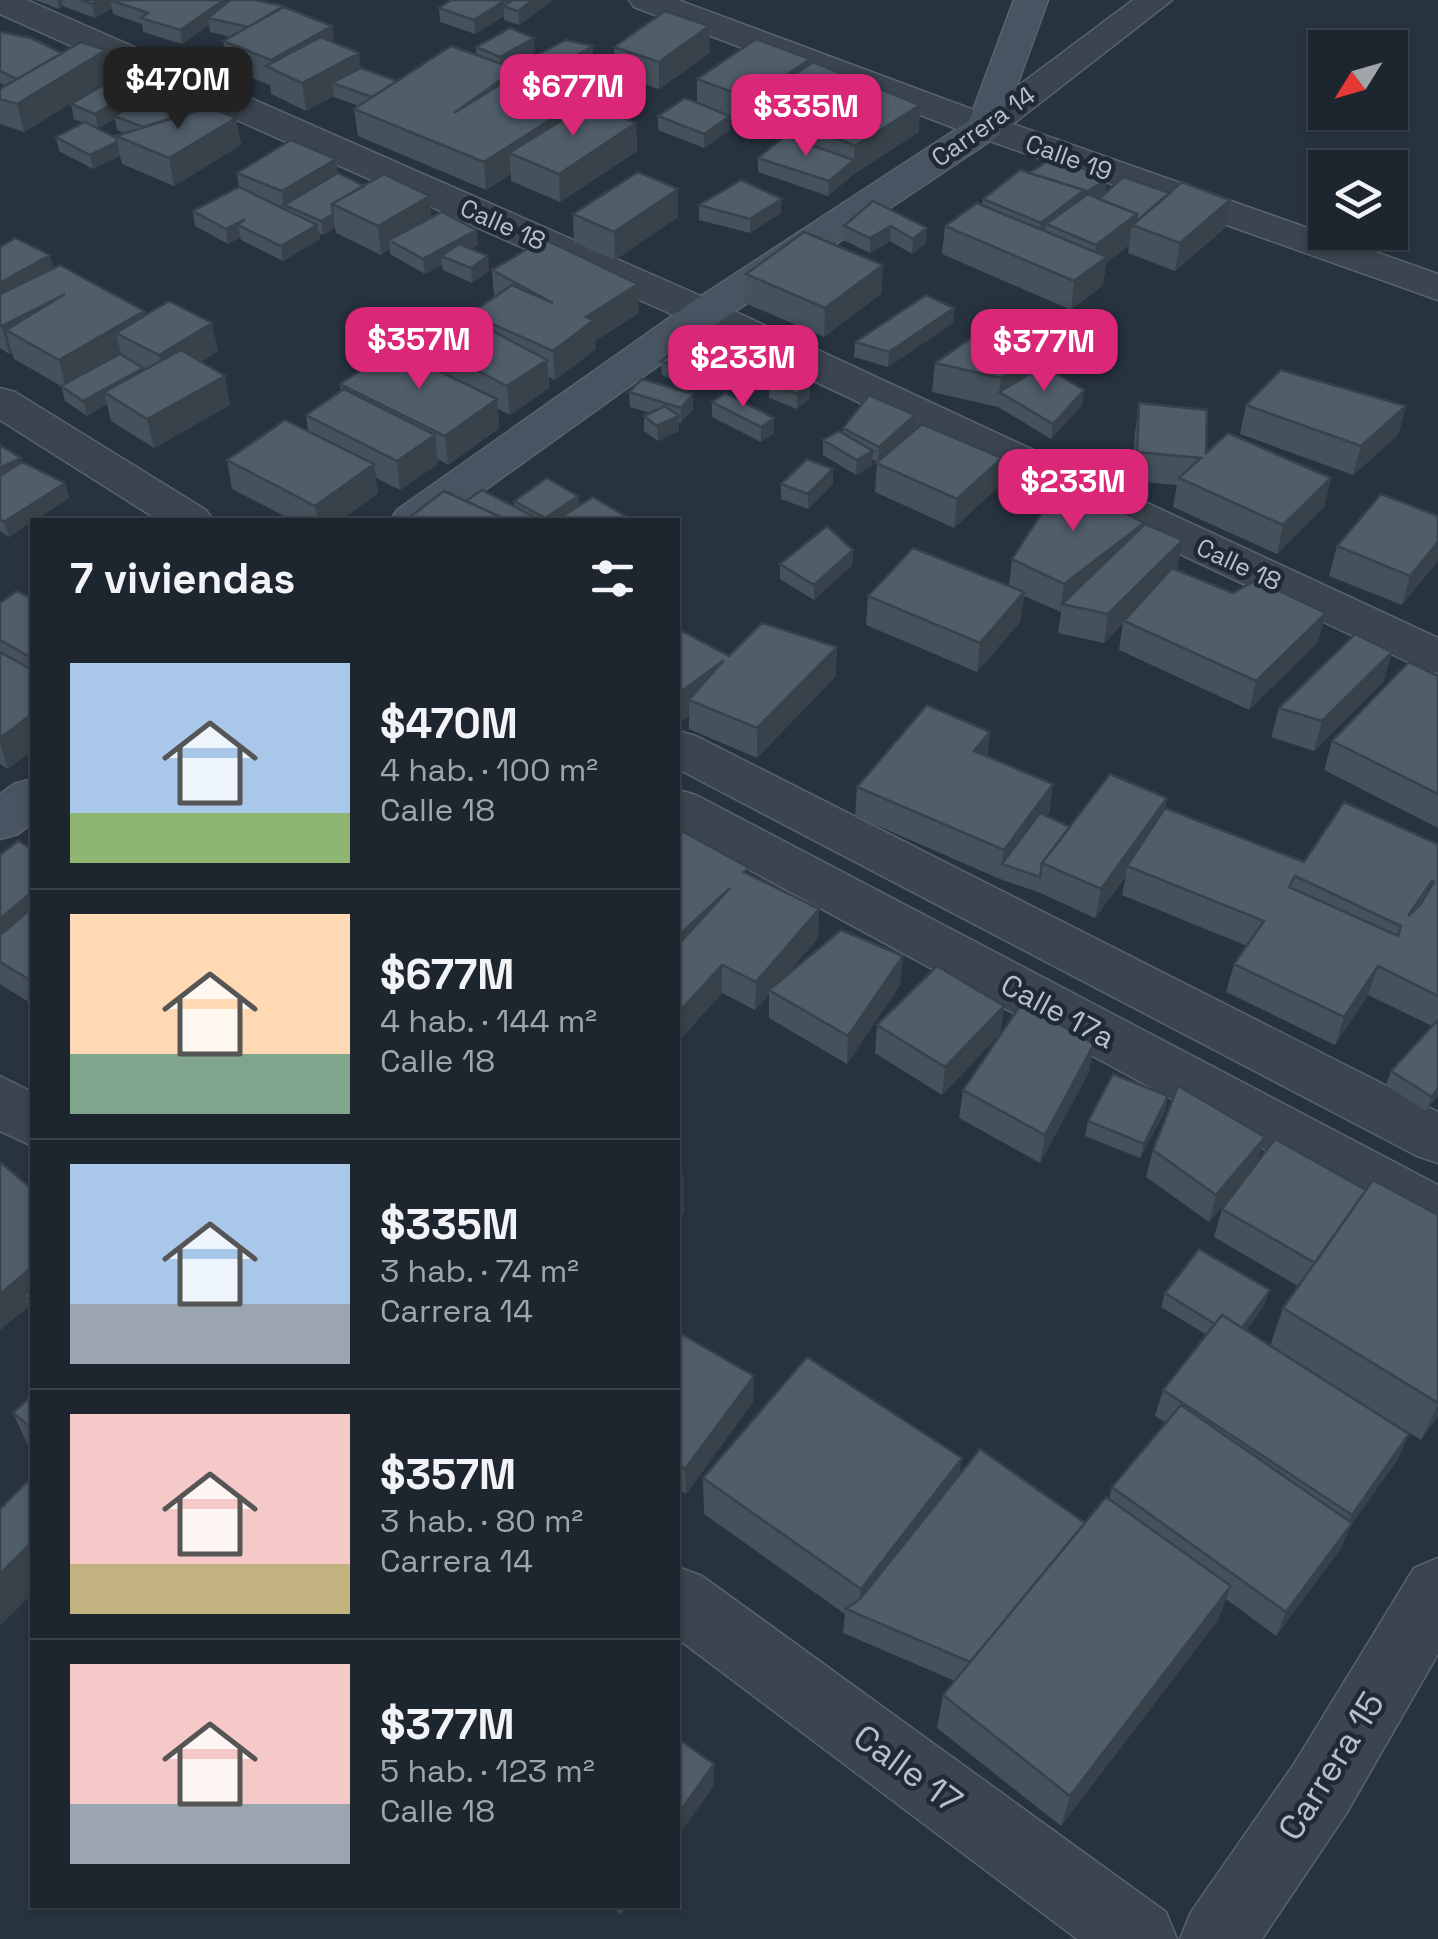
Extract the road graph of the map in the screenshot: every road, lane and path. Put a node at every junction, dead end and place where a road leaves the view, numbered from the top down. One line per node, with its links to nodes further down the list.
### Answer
1 (646, 0): 5 (street, Calle 19)
2 (1031, 0): 5 (street)
3 (1156, 0): 5 (street, Carrera 14)
4 (0, 1): 7 (street, Calle 18)
5 (986, 127): 6 (street, Calle 19); 7 (street, Carrera 14)
6 (1438, 288)
7 (704, 313): 10 (street, Carrera 14); 11 (street, Calle 18)
8 (0, 401): 9 (street)
9 (187, 518)
10 (415, 518)
11 (1438, 657)
12 (680, 749): 18 (street, Calle 17a)
13 (30, 798): 15 (street)
14 (680, 809): 19 (street, Calle 17a)
15 (0, 821)
16 (0, 1098): 17 (street)
17 (30, 1120)
18 (1438, 1139)
19 (1438, 1214)
20 (1438, 1590): 23 (street, Carrera 15)
21 (680, 1599): 22 (street, Calle 17)
22 (1139, 1939)
23 (1218, 1939)

